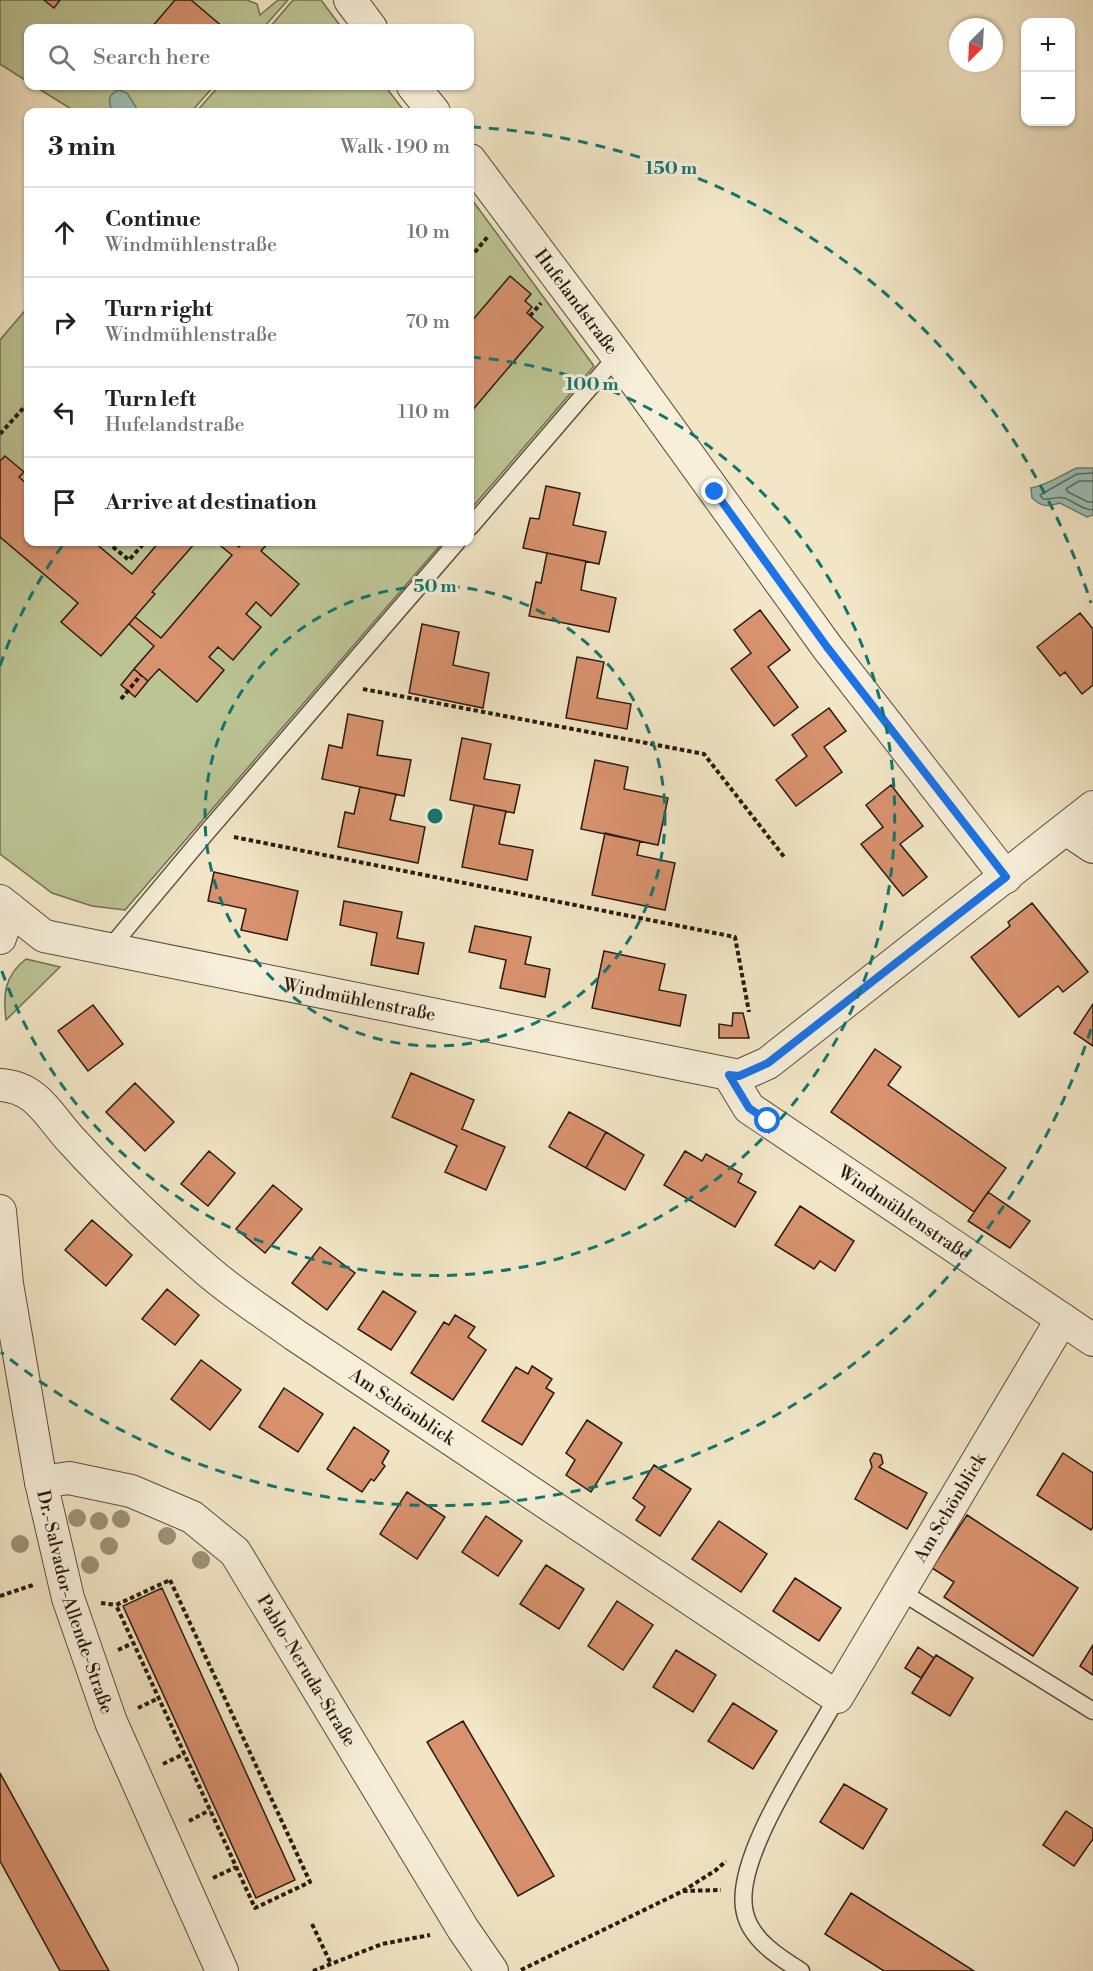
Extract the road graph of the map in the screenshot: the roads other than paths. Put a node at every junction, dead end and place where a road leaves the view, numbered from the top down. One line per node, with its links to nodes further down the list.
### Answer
1 (350, 0): 2 (street)
2 (368, 24)
3 (416, 90): 4 (street)
4 (431, 108)
5 (474, 165): 6 (street, Hufelandstraße)
6 (617, 356): 7 (lane); 12 (street, Hufelandstraße)
7 (474, 522)
8 (454, 546): 14 (lane)
9 (1093, 807): 10 (street, Windmühlenstraße)
10 (1066, 829): 11 (street); 12 (street, Windmühlenstraße)
11 (1093, 847)
12 (1006, 877): 15 (street, Windmühlenstraße)
13 (3, 916): 14 (street, Windmühlenstraße)
14 (109, 949): 15 (street, Windmühlenstraße)
15 (729, 1075): 18 (street, Windmühlenstraße)
16 (0, 1085): 22 (street, Am Schönblick)
17 (0, 1211): 20 (street, Dr.-Salvador-Allende-Straße)
18 (1062, 1319): 19 (street, Windmühlenstraße); 21 (street, Am Schönblick)
19 (1093, 1340)
20 (40, 1482): 24 (street, Dr.-Salvador-Allende-Straße); 25 (street, Pablo-Neruda-Straße)
21 (900, 1591): 22 (street, Am Schönblick); 23 (lane)
22 (837, 1697): 26 (lane, Am Schönblick)
23 (1093, 1711)
24 (222, 1971)
25 (492, 1971)
26 (801, 1971)

